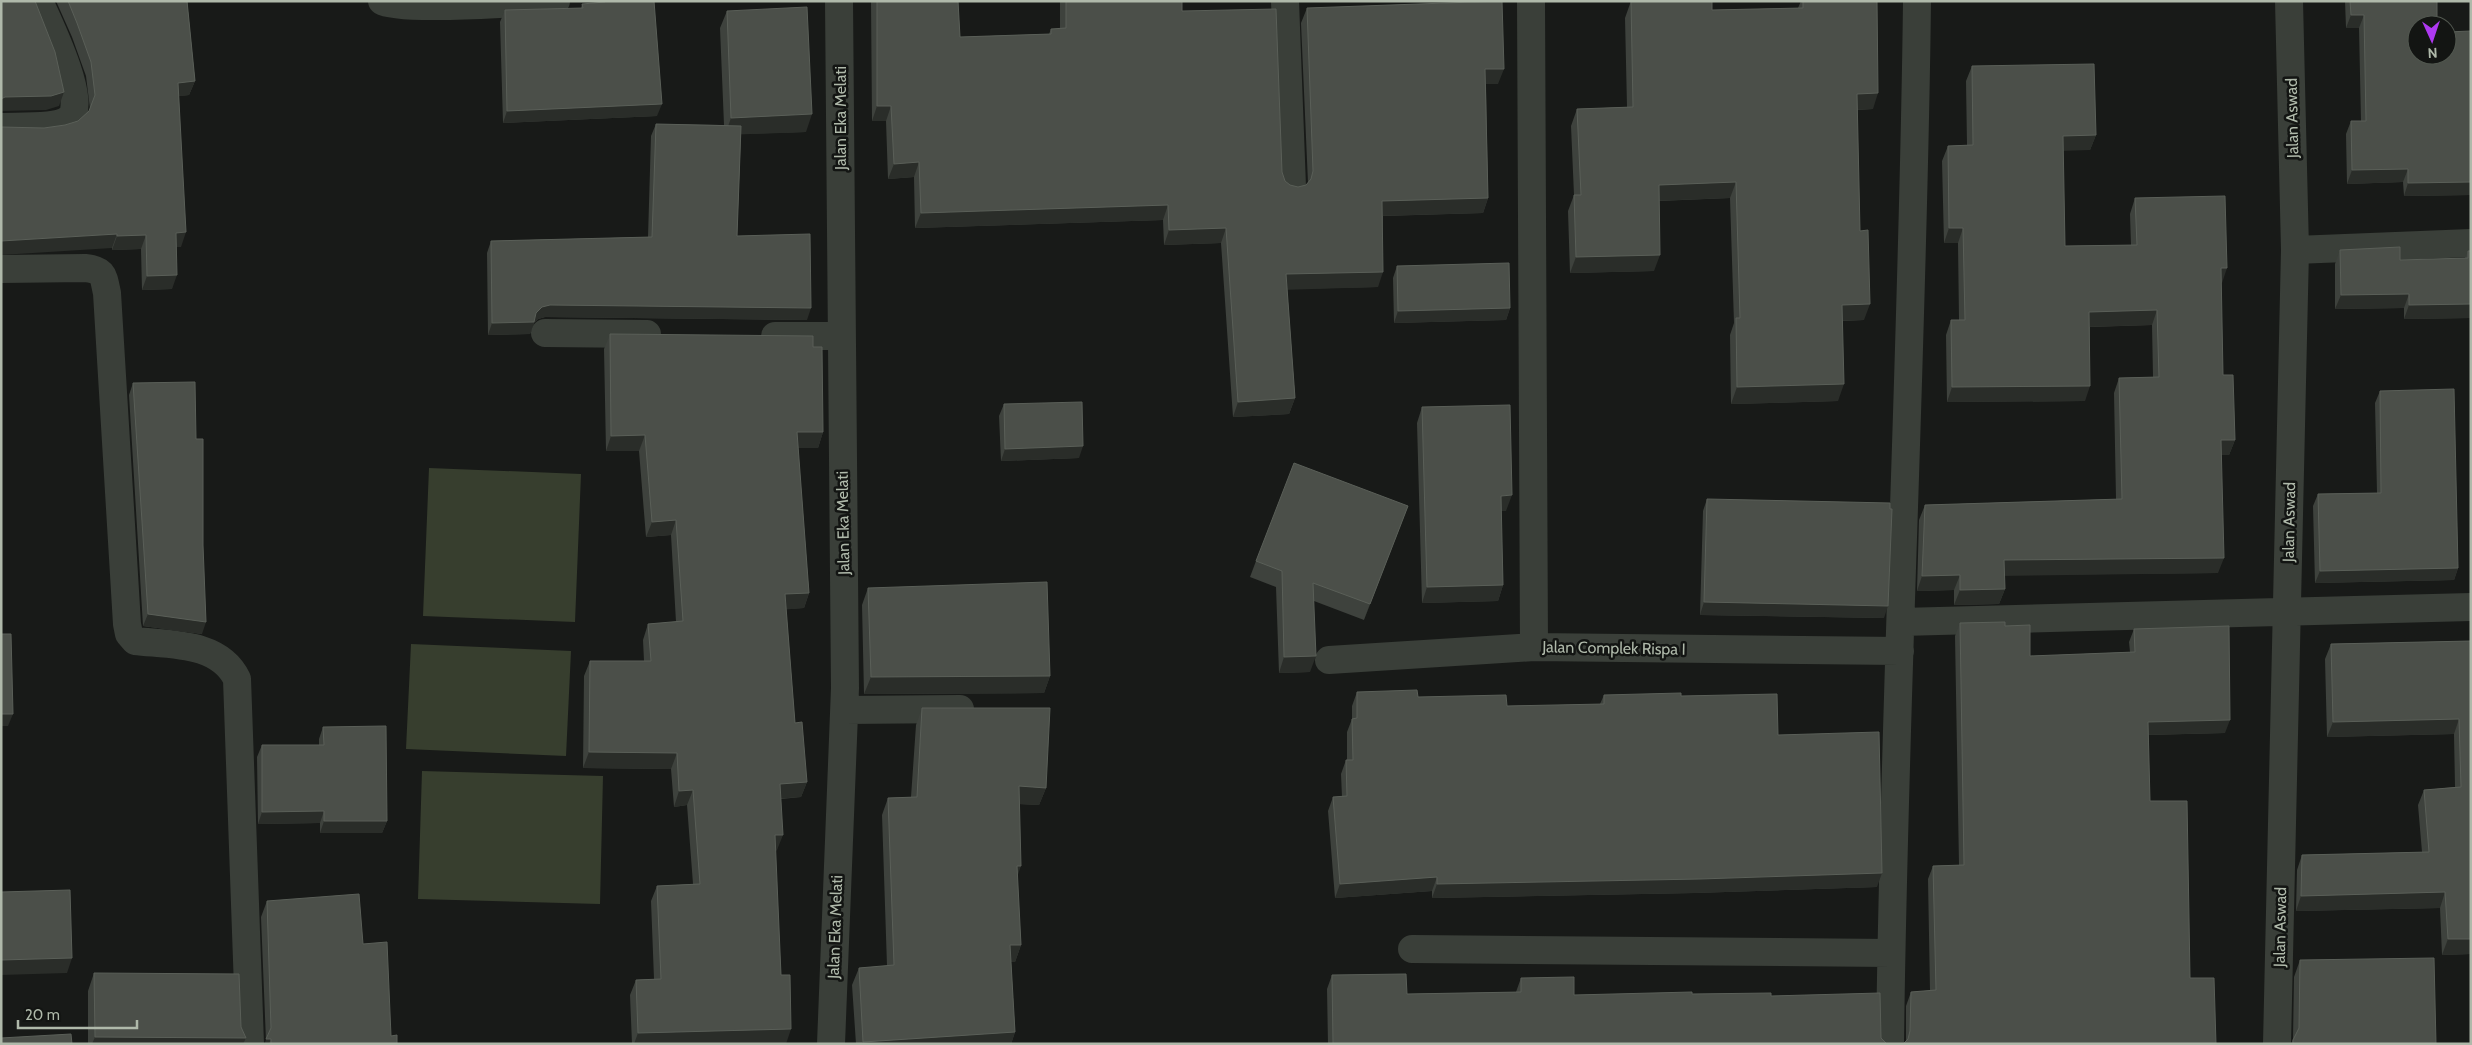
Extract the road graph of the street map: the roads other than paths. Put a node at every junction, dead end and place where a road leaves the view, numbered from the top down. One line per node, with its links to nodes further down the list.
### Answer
1 (40, 1): 9 (street)
2 (382, 1): 3 (street)
3 (556, 1)
4 (839, 1): 17 (street, Jalan Eka Melati)
5 (1285, 1): 10 (street)
6 (1531, 1): 21 (street)
7 (1917, 1): 20 (street)
8 (2289, 1): 12 (street, Jalan Aswad)
9 (1, 127)
10 (1292, 187)
11 (2471, 243): 12 (street)
12 (2295, 250): 19 (street, Jalan Aswad)
13 (1, 269): 28 (street)
14 (545, 334): 15 (street)
15 (673, 335)
16 (752, 336): 17 (street)
17 (841, 336): 25 (street, Jalan Eka Melati)
18 (2471, 607): 19 (street)
19 (2287, 613): 20 (street); 31 (street, Jalan Aswad)
20 (1901, 622): 22 (street)
21 (1534, 647): 22 (street, Jalan Complek Rispa I); 23 (street, Jalan Complek Rispa I)
22 (1900, 651): 27 (street)
23 (1329, 660)
24 (984, 709): 25 (street)
25 (845, 710): 29 (street, Jalan Eka Melati)
26 (1412, 950): 27 (street)
27 (1891, 953): 30 (street)
28 (250, 1044)
29 (830, 1044)
30 (1890, 1044)
31 (2277, 1044)

